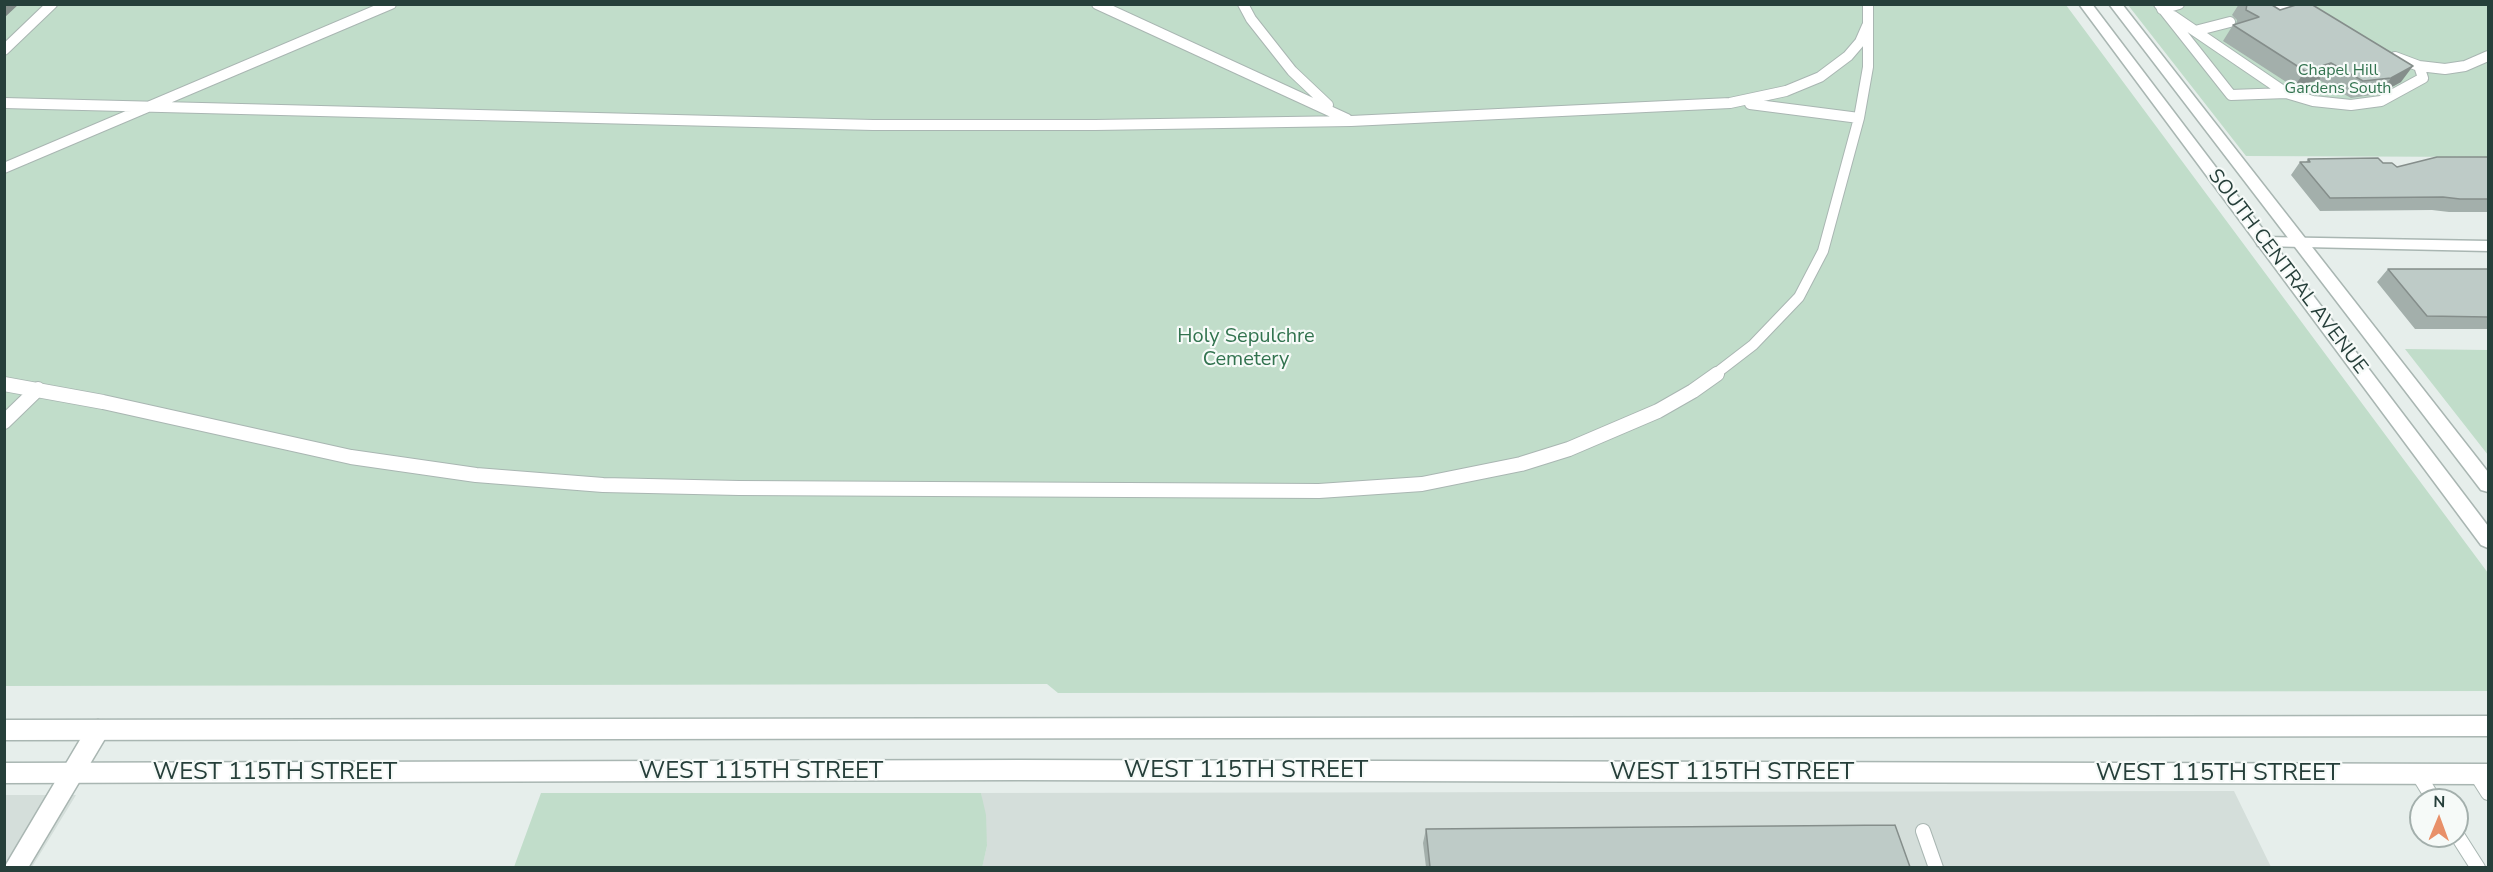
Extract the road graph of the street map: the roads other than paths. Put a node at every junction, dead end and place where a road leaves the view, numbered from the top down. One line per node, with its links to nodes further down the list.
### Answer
1 (52, 4): 15 (lane)
2 (391, 4): 22 (lane)
3 (1097, 4): 24 (lane)
4 (1243, 4): 24 (lane)
5 (1868, 4): 12 (lane)
6 (2085, 4): 26 (street, SOUTH CENTRAL AVENUE)
7 (2115, 4): 27 (street, SOUTH CENTRAL AVENUE)
8 (2179, 4): 10 (lane)
9 (2293, 4): 11 (lane)
10 (2160, 7): 14 (lane); 19 (lane)
11 (2253, 16)
12 (1869, 19): 21 (lane); 23 (lane)
13 (2230, 22): 14 (lane)
14 (2195, 31): 19 (lane)
15 (4, 50)
16 (2382, 50): 18 (lane)
17 (2488, 56): 18 (lane)
18 (2419, 66): 19 (lane)
19 (2286, 93)
20 (4, 103): 22 (lane)
21 (1731, 103): 23 (lane); 24 (lane)
22 (152, 106): 24 (lane); 25 (lane)
23 (1859, 118): 30 (lane)
24 (1351, 121)
25 (4, 168)
26 (2264, 242): 27 (street); 33 (street, SOUTH CENTRAL AVENUE)
27 (2300, 243): 28 (street); 32 (street, SOUTH CENTRAL AVENUE)
28 (2488, 246)
29 (4, 384): 30 (lane)
30 (38, 390): 31 (lane)
31 (4, 422)
32 (2488, 485)
33 (2488, 540)
34 (2488, 726): 36 (street, WEST 115TH STREET)
35 (4, 730): 36 (street, WEST 115TH STREET)
36 (98, 730): 38 (street)
37 (4, 773): 38 (street, WEST 115TH STREET)
38 (72, 773): 39 (street, WEST 115TH STREET); 45 (street)
39 (2418, 774): 40 (street, WEST 115TH STREET); 41 (lane)
40 (2482, 774): 42 (lane)
41 (2427, 788)
42 (2488, 793)
43 (1923, 831): 46 (lane)
44 (2466, 848): 47 (lane)
45 (15, 867)
46 (1936, 867)
47 (2478, 867)

